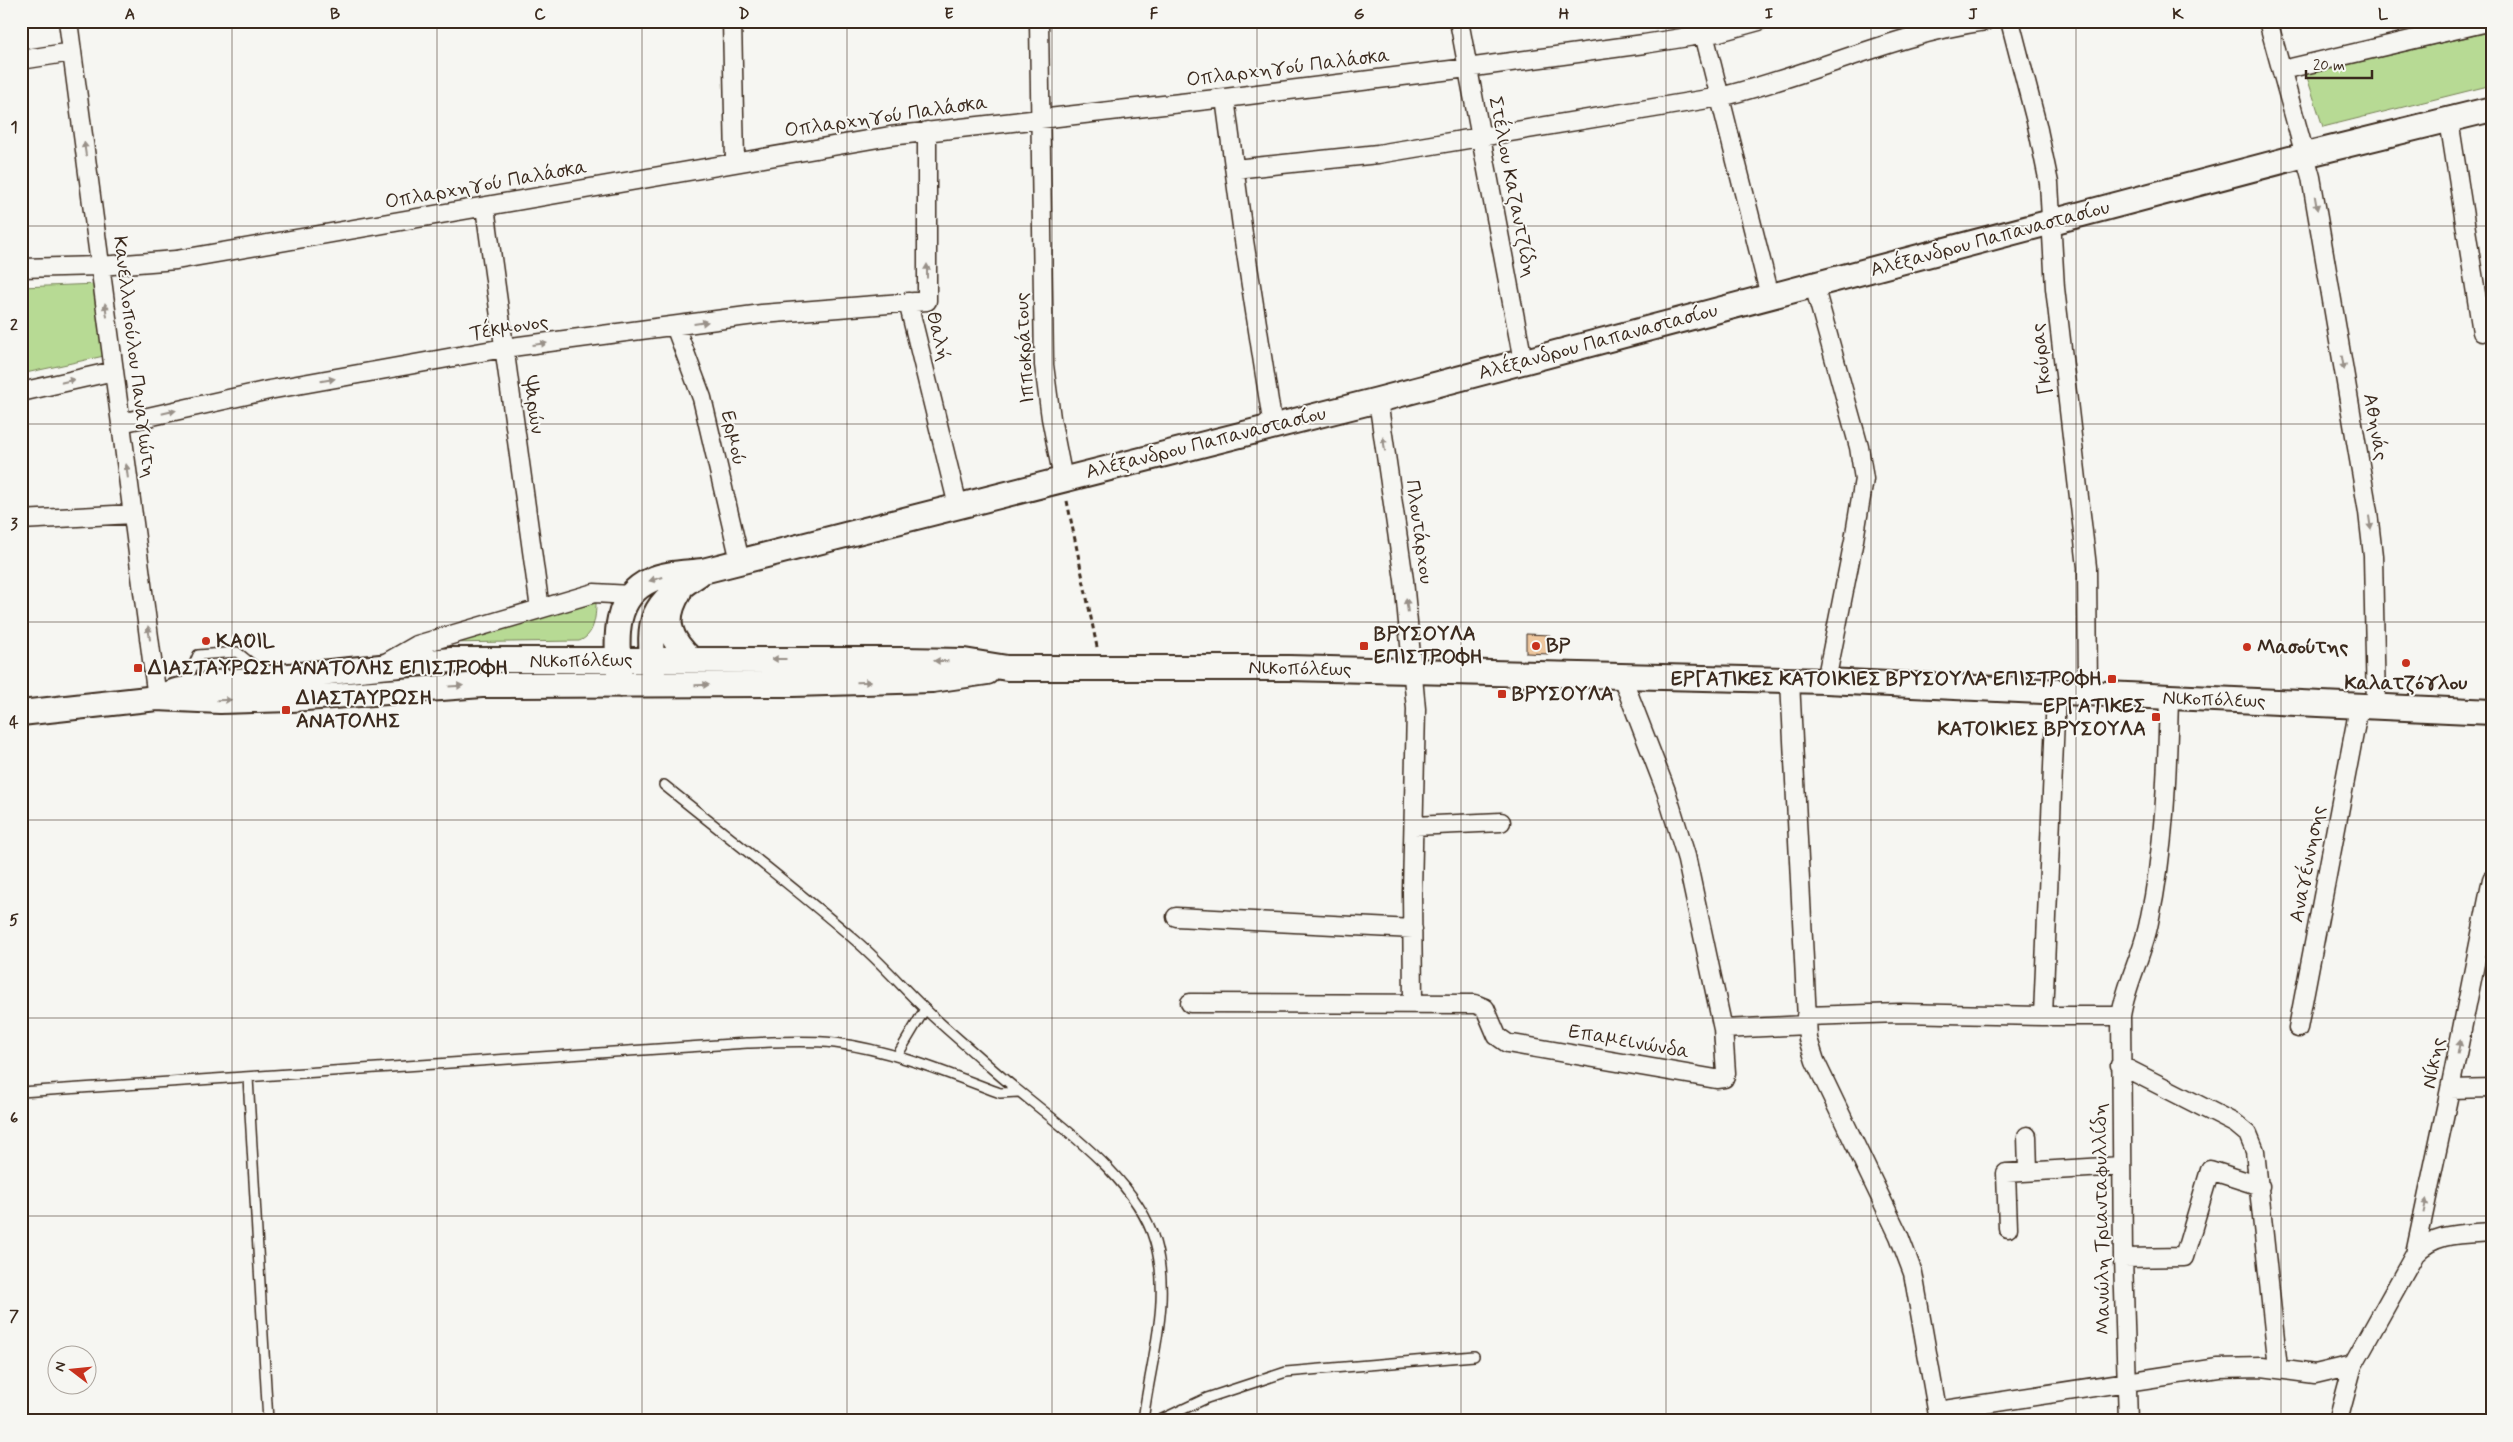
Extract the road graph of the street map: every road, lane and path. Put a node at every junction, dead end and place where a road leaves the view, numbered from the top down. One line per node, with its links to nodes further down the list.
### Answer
1 (68, 21): 11 (street, Κανελλοπούλου Παναγιώτη)
2 (732, 21): 23 (street)
3 (1039, 21): 18 (street, Ιπποκράτους)
4 (1459, 21): 13 (street, Στέλιου Καζαντζίδη)
5 (1759, 21): 10 (street, Οπλαρχηγού Παλάσκα)
6 (1985, 21): 15 (street)
7 (2010, 21): 26 (street, Γκούρας)
8 (2268, 21): 14 (street, Αθηνάς)
9 (2492, 22): 14 (street)
10 (1704, 34): 13 (street, Οπλαρχηγού Παλάσκα); 15 (street)
11 (72, 52): 12 (street); 27 (street, Κανελλοπούλου Παναγιώτη, one-way to 11)
12 (21, 60)
13 (1467, 68): 16 (street, Οπλαρχηγού Παλάσκα); 21 (street, Στέλιου Καζαντζίδη)
14 (2282, 70): 22 (street, Αθηνάς)
15 (1720, 97): 21 (street); 30 (street)
16 (1225, 98): 18 (street, Οπλαρχηγού Παλάσκα); 24 (street)
17 (2492, 109): 19 (main road, Αλέξανδρου Παπαναστασίου)
18 (1039, 118): 20 (street, Οπλαρχηγού Παλάσκα); 41 (street, Ιπποκράτους)
19 (2449, 120): 22 (main road, Αλέξανδρου Παπαναστασίου); 33 (street)
20 (927, 131): 23 (street, Οπλαρχηγού Παλάσκα); 31 (street, Θαλή, one-way to 20)
21 (1482, 136): 24 (street); 35 (street, Στέλιου Καζαντζίδη)
22 (2305, 155): 26 (main road, Αλέξανδρου Παπαναστασίου); 65 (street, Αθηνάς, one-way to 65)
23 (734, 161): 25 (street, Οπλαρχηγού Παλάσκα)
24 (1235, 169): 40 (street)
25 (485, 207): 27 (street, Οπλαρχηγού Παλάσκα); 34 (street, Ψαρών)
26 (2053, 222): 29 (main road, Αλέξανδρου Παπαναστασίου); 62 (street, Γκούρας)
27 (100, 266): 28 (street, Οπλαρχηγού Παλάσκα); 36 (street, Κανελλοπούλου Παναγιώτη, one-way to 27)
28 (21, 268)
29 (1814, 285): 30 (main road, Αλέξανδρου Παπαναστασίου); 58 (street)
30 (1770, 296): 35 (main road, Αλέξανδρου Παπαναστασίου)
31 (908, 302): 32 (street, Τέκμονος, one-way to 31); 42 (street, Θαλή)
32 (675, 326): 34 (street, Τέκμονος, one-way to 32); 45 (street, Ερμού)
33 (2482, 332)
34 (504, 348): 39 (street, Τέκμονος, one-way to 34); 48 (street, Ψαρών)
35 (1523, 362): 38 (main road, Αλέξανδρου Παπαναστασίου)
36 (114, 371): 37 (street, one-way to 36); 39 (street, Κανελλοπούλου Παναγιώτη)
37 (21, 392)
38 (1378, 400): 40 (main road, Αλέξανδρου Παπαναστασίου); 55 (street, Πλουτάρχου, one-way to 38)
39 (121, 423): 43 (street, Κανελλοπούλου Παναγιώτη, one-way to 39)
40 (1273, 427): 41 (main road, Αλέξανδρου Παπαναστασίου)
41 (1063, 479): 42 (main road, Αλέξανδρου Παπαναστασίου); 53 (path)
42 (958, 506): 45 (main road, Αλέξανδρου Παπαναστασίου)
43 (133, 514): 44 (street); 63 (street, Κανελλοπούλου Παναγιώτη, one-way to 43)
44 (21, 520)
45 (740, 562): 46 (main road, Αλέξανδρου Παπαναστασίου)
46 (694, 577): 47 (main road, Αλέξανδρου Παπαναστασίου, one-way to 47); 49 (main road, Αλέξανδρου Παπαναστασίου); 50 (main road)
47 (631, 595): 48 (street); 51 (main road, Αλέξανδρου Παπαναστασίου)
48 (540, 609): 52 (street)
49 (652, 660): 50 (main road, Νικοπόλεως); 51 (main road, Νικοπόλεως); 60 (main road, Αλέξανδρου Παπαναστασίου)
50 (692, 660): 54 (main road, Νικοπόλεως, one-way to 50)
51 (618, 661): 52 (main road, Νικοπόλεως); 59 (main road, Αλέξανδρου Παπαναστασίου)
52 (380, 666): 63 (main road, Νικοπόλεως)
53 (1101, 667): 54 (main road, Νικοπόλεως); 55 (main road, Νικοπόλεως)
54 (1007, 668): 60 (main road, Νικοπόλεως, one-way to 54)
55 (1414, 671): 56 (main road, Νικοπόλεως); 70 (street, Πλουτάρχου)
56 (1622, 677): 57 (main road, Νικοπόλεως); 81 (street)
57 (1790, 681): 58 (main road, Νικοπόλεως); 79 (street)
58 (1826, 681): 61 (main road, Νικοπόλεως)
59 (620, 685): 60 (main road, Νικοπόλεως); 63 (main road, Νικοπόλεως, one-way to 59)
60 (653, 686)
61 (2056, 693): 62 (main road, Νικοπόλεως); 77 (street)
62 (2088, 695): 64 (main road, Νικοπόλεως)
63 (157, 698): 67 (main road, Νικοπόλεως)
64 (2169, 699): 65 (main road, Νικοπόλεως); 78 (street, Μανώλη Τριανταφυλλίδη)
65 (2367, 708): 66 (main road, Νικοπόλεως); 80 (street, Αναγέννησης)
66 (2492, 712)
67 (21, 713)
68 (664, 785): 76 (lane)
69 (1501, 822): 70 (street)
70 (1414, 826): 73 (street, Πλουτάρχου)
71 (2492, 879): 86 (street, Νίκης, one-way to 71)
72 (1176, 917): 73 (street)
73 (1414, 929): 75 (street, Πλουτάρχου)
74 (1190, 1002): 75 (street)
75 (1413, 1004): 81 (street, Επαμεινώνδα)
76 (925, 1009): 82 (lane); 88 (lane)
77 (2043, 1016): 78 (street); 79 (street)
78 (2121, 1016): 83 (street, Μανώλη Τριανταφυλλίδη)
79 (1806, 1021): 81 (street); 101 (street)
80 (2298, 1028)
81 (1723, 1029)
82 (897, 1056): 84 (lane); 88 (lane)
83 (2120, 1065): 90 (street, Μανώλη Τριανταφυλλίδη); 92 (street)
84 (248, 1078): 87 (lane); 102 (lane)
85 (2492, 1088): 86 (street)
86 (2450, 1090): 95 (street, Νίκης, one-way to 86)
87 (21, 1092)
88 (1018, 1092): 103 (lane)
89 (2026, 1136): 91 (street)
90 (2122, 1166): 91 (street); 96 (street, Μανώλη Τριανταφυλλίδη)
91 (2028, 1171): 93 (street)
92 (2260, 1186): 96 (street); 99 (street)
93 (2008, 1228)
94 (2492, 1232): 95 (street)
95 (2415, 1254): 98 (street)
96 (2123, 1258): 100 (street, Μανώλη Τριανταφυλλίδη)
97 (1474, 1356): 104 (lane)
98 (2353, 1365): 99 (street); 106 (street)
99 (2278, 1368): 100 (street)
100 (2127, 1381): 101 (street); 105 (street, Μανώλη Τριανταφυλλίδη)
101 (1938, 1416)
102 (268, 1421)
103 (1143, 1421)
104 (1158, 1421)
105 (2128, 1421)
106 (2338, 1421)

